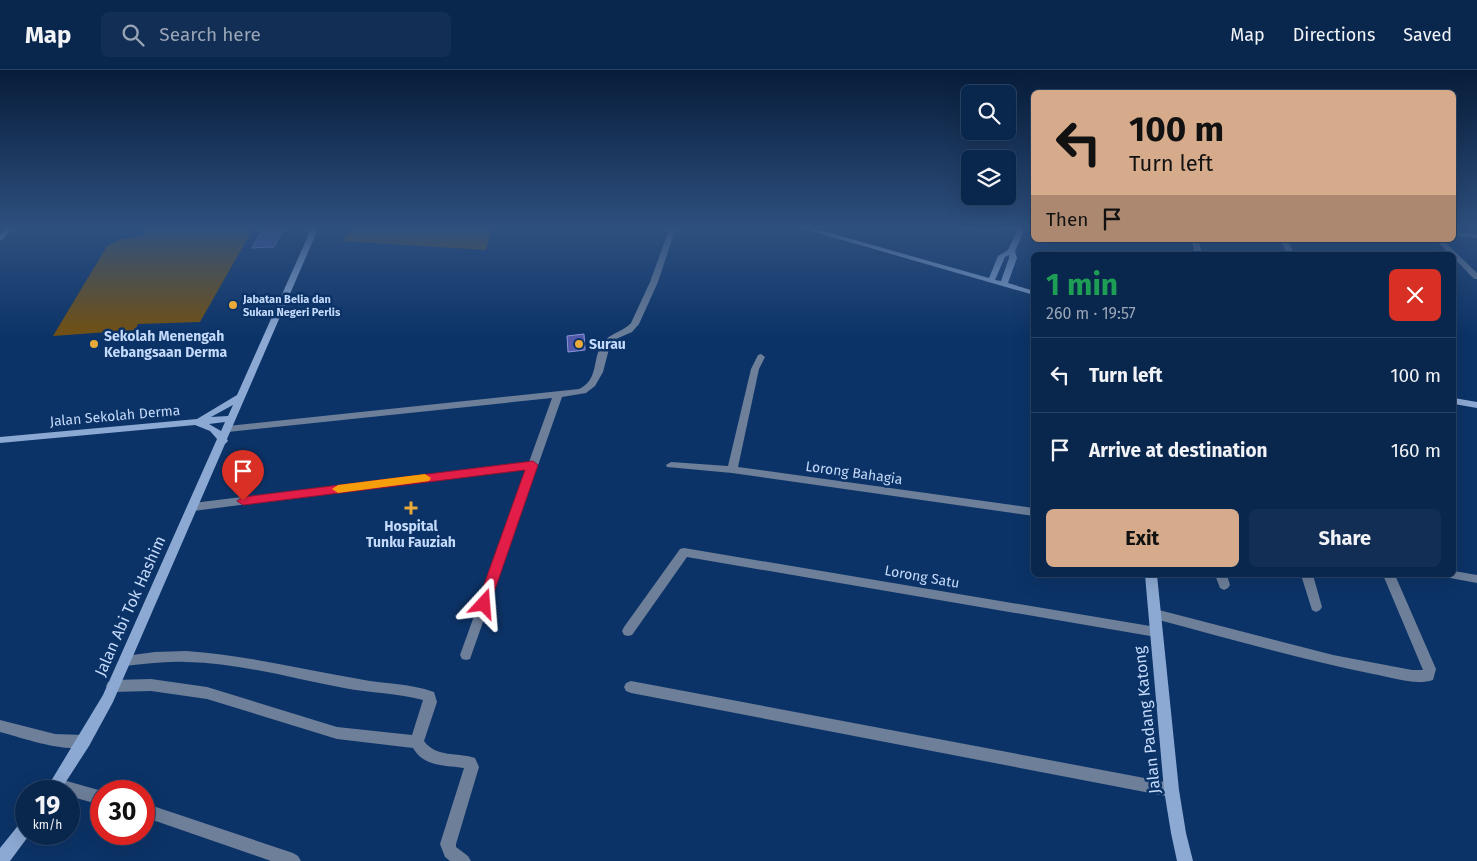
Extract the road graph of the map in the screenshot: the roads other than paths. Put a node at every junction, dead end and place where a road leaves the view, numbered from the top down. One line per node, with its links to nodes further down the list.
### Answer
1 (300, 264): 13 (main road, Jalan Abi Tok Hashim)
2 (661, 264): 12 (street)
3 (931, 264): 8 (main road)
4 (999, 264): 8 (main road)
5 (1011, 264): 9 (main road)
6 (1464, 264): 7 (street)
7 (1477, 277)
8 (991, 281): 9 (main road)
9 (1004, 284): 10 (main road)
10 (1031, 292)
11 (761, 357): 23 (street)
12 (558, 395): 18 (street); 21 (street)
13 (242, 396): 16 (main road, Jalan Abi Tok Hashim); 17 (main road)
14 (1456, 399): 15 (main road)
15 (1477, 405)
16 (233, 418): 17 (main road, Jalan Sekolah Derma); 18 (main road, Jalan Abi Tok Hashim)
17 (194, 423): 19 (main road, Jalan Sekolah Derma); 20 (main road)
18 (228, 429): 20 (main road, Jalan Abi Tok Hashim)
19 (0, 440)
20 (222, 441): 24 (main road, Jalan Abi Tok Hashim)
21 (533, 465): 24 (street); 35 (street)
22 (671, 465): 23 (street, Lorong Bahagia)
23 (732, 470): 25 (street, Lorong Bahagia)
24 (193, 507): 36 (main road, Jalan Abi Tok Hashim)
25 (1031, 512)
26 (1456, 575): 30 (street)
27 (1151, 577): 32 (main road, Jalan Padang Katong)
28 (1308, 577): 31 (street)
29 (1390, 577): 32 (street)
30 (1477, 580)
31 (1316, 606)
32 (1155, 614): 34 (main road, Jalan Padang Katong)
33 (628, 630): 34 (street, Lorong Satu)
34 (1156, 632): 43 (main road, Jalan Padang Katong)
35 (466, 654)
36 (125, 661): 37 (main road, Jalan Abi Tok Hashim); 41 (street)
37 (113, 686): 40 (main road, Jalan Abi Tok Hashim); 41 (street)
38 (631, 687): 43 (street)
39 (0, 726): 40 (street)
40 (84, 741): 42 (main road, Jalan Abi Tok Hashim)
41 (417, 742): 48 (street)
42 (59, 780)
43 (1171, 790): 49 (main road, Jalan Padang Katong)
44 (155, 814): 47 (street)
45 (15, 841): 46 (main road)
46 (0, 861)
47 (293, 861)
48 (463, 861)
49 (1185, 861)

